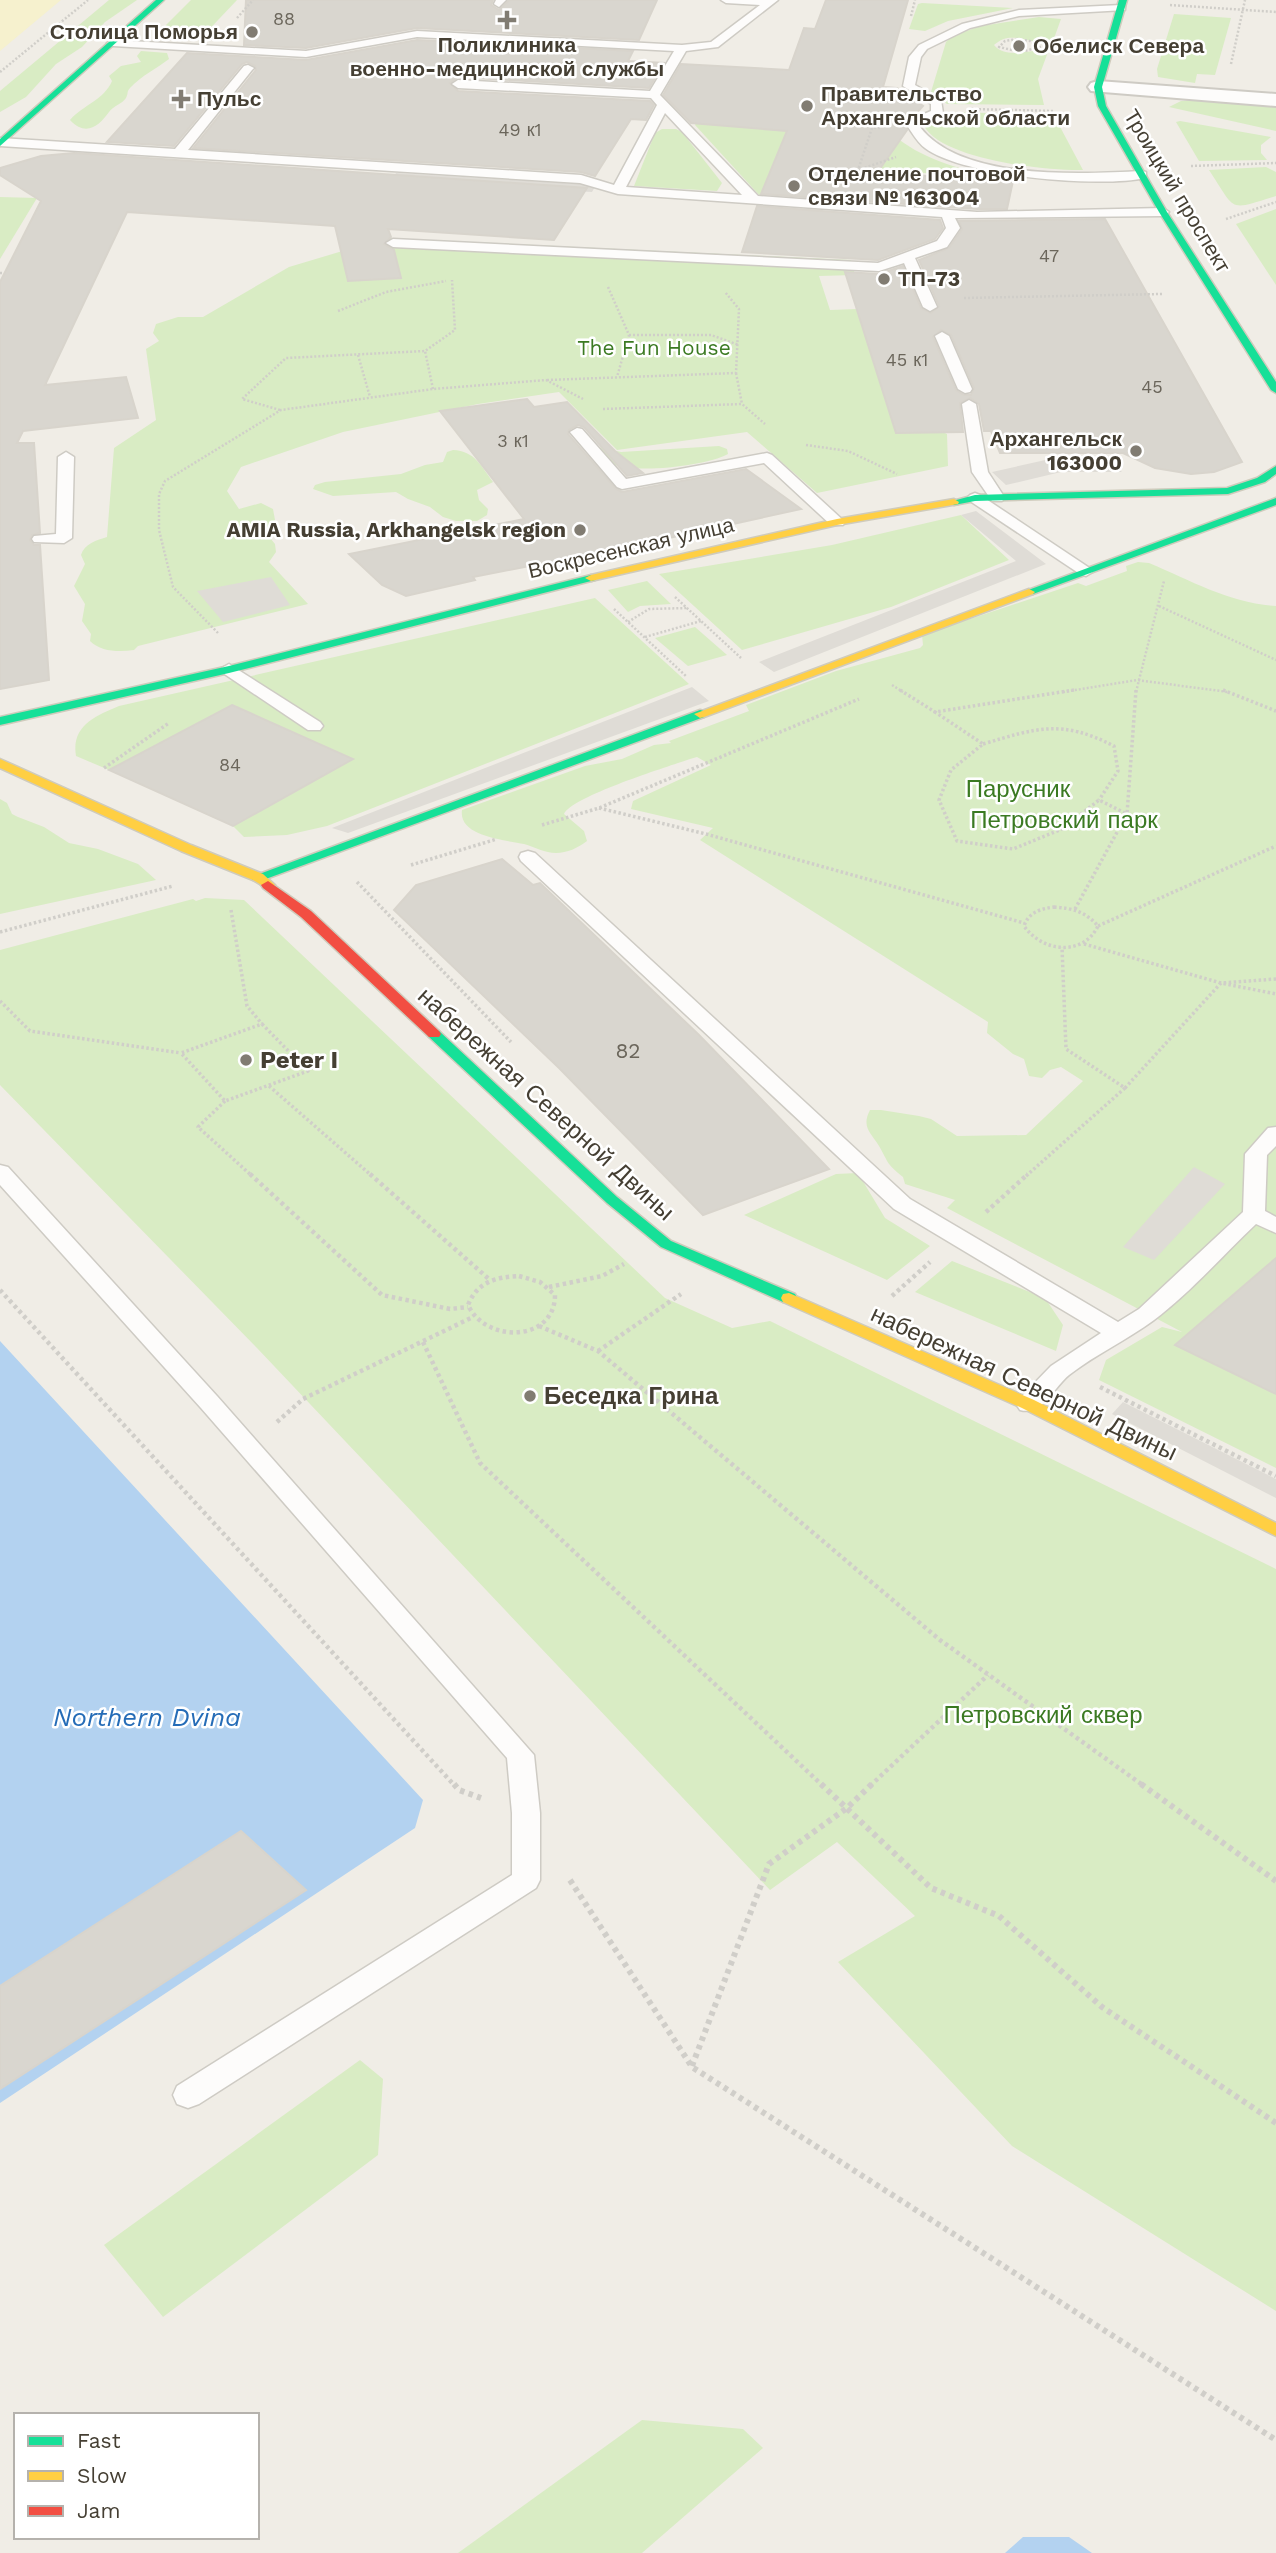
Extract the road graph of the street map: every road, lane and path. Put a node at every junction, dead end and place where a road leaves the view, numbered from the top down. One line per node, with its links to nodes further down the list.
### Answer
1 (88, 0): 15 (path)
2 (160, 0): 10 (street)
3 (726, 0): 5 (lane)
4 (1245, 0): 8 (path)
5 (770, 1): 12 (lane)
6 (1122, 4): 18 (street); 21 (lane)
7 (1170, 5): 8 (path)
8 (1243, 10): 9 (path); 16 (path)
9 (1276, 12)
10 (113, 43): 12 (lane); 23 (street)
11 (1039, 47): 13 (path)
12 (682, 48): 19 (lane)
13 (1055, 48)
14 (248, 68): 24 (lane)
15 (0, 72)
16 (1230, 72)
17 (458, 84): 19 (lane)
18 (1098, 87): 20 (street); 27 (street, Троицкий проспект)
19 (659, 100): 28 (lane); 29 (lane)
20 (1276, 100)
21 (937, 108): 22 (path); 27 (lane)
22 (1054, 111)
23 (0, 143): 24 (lane)
24 (178, 154): 28 (lane)
25 (1276, 163): 26 (path)
26 (1191, 166)
27 (1142, 175): 31 (street, Троицкий проспект)
28 (618, 190): 29 (lane)
29 (754, 200): 32 (lane)
30 (1276, 202): 33 (path)
31 (1163, 212): 32 (lane); 52 (street, Троицкий проспект)
32 (947, 214): 35 (lane)
33 (1226, 219)
34 (393, 243): 35 (lane)
35 (908, 257): 41 (lane)
36 (450, 280): 37 (path); 42 (path); 46 (path)
37 (464, 281)
38 (597, 287): 43 (path)
39 (723, 290): 45 (path)
40 (1162, 294): 41 (path)
41 (928, 303)
42 (338, 311)
43 (629, 335): 45 (path); 49 (path)
44 (942, 335): 63 (lane)
45 (739, 345): 48 (path)
46 (425, 351): 47 (path); 51 (path)
47 (358, 355): 53 (path); 55 (path)
48 (736, 373): 49 (path); 54 (path)
49 (617, 377): 50 (path)
50 (547, 380): 51 (path); 54 (path)
51 (433, 389): 53 (path)
52 (1276, 390)
53 (370, 397): 55 (path)
54 (742, 404): 56 (path)
55 (281, 410): 75 (path)
56 (768, 427)
57 (577, 432): 65 (lane)
58 (798, 444): 61 (path)
59 (66, 457): 66 (lane)
60 (1276, 468): 63 (street, Воскресенская улица)
61 (900, 475)
62 (975, 498): 63 (street, Воскресенская улица); 65 (street, Воскресенская улица); 69 (lane)
63 (997, 498)
64 (1276, 501): 69 (street)
65 (837, 522): 67 (street, Воскресенская улица)
66 (40, 539)
67 (640, 566): 72 (path); 78 (street, Воскресенская улица)
68 (1166, 570): 70 (path)
69 (1086, 571): 81 (street)
70 (1159, 606): 77 (path); 79 (path)
71 (612, 607): 74 (path)
72 (689, 608): 73 (path); 74 (path)
73 (701, 621): 76 (path); 81 (path)
74 (628, 622): 76 (path)
75 (214, 629)
76 (645, 637): 82 (path)
77 (1276, 660)
78 (229, 669): 86 (street, Воскресенская улица); 87 (lane)
79 (1137, 680): 83 (path); 84 (path); 92 (path)
80 (892, 685): 84 (path)
81 (772, 687): 82 (street)
82 (720, 706): 98 (street)
83 (1276, 711)
84 (935, 712): 88 (path)
85 (161, 715): 90 (path)
86 (0, 721)
87 (314, 726)
88 (983, 744): 91 (path); 91 (path)
89 (0, 764): 98 (street, набережная Северной Двины)
90 (102, 770)
91 (1099, 800): 92 (path)
92 (1127, 814): 102 (path)
93 (536, 827): 103 (path)
94 (510, 835): 97 (path)
95 (1276, 846): 104 (path)
96 (528, 857): 122 (lane)
97 (408, 866)
98 (258, 877): 123 (street, набережная Северной Двины)
99 (369, 877): 113 (path)
100 (179, 885): 105 (path)
101 (229, 900): 112 (path)
102 (1074, 909): 103 (path); 104 (path)
103 (1024, 923): 107 (path)
104 (1098, 926): 106 (path)
105 (0, 932)
106 (1084, 944): 107 (path); 109 (path)
107 (1062, 947): 116 (path)
108 (1276, 979): 109 (path)
109 (1221, 983): 110 (path); 116 (path)
110 (1276, 994)
111 (0, 1001): 114 (path)
112 (262, 1024): 114 (path); 115 (path)
113 (519, 1051)
114 (181, 1052): 117 (path)
115 (268, 1086): 117 (path); 124 (path)
116 (1125, 1088): 122 (path)
117 (225, 1101): 131 (path)
118 (1276, 1133): 120 (lane)
119 (0, 1172): 144 (lane)
120 (1254, 1214): 121 (lane); 134 (lane)
121 (1276, 1226)
122 (957, 1238): 129 (path); 134 (lane)
123 (666, 1244): 125 (path); 139 (street, набережная Северной Двины)
124 (490, 1280): 125 (path); 131 (path)
125 (549, 1287): 133 (path)
126 (0, 1290): 144 (path)
127 (879, 1291): 129 (path)
128 (684, 1292): 136 (path)
129 (892, 1296): 130 (path)
130 (904, 1301)
131 (468, 1307): 132 (path)
132 (473, 1317): 133 (path); 135 (path)
133 (539, 1326): 136 (path)
134 (1120, 1334): 137 (lane)
135 (423, 1342): 138 (path); 143 (path)
136 (598, 1351): 142 (path)
137 (1059, 1371): 139 (lane); 140 (path)
138 (303, 1399)
139 (1028, 1404): 141 (street, набережная Северной Двины)
140 (1276, 1476)
141 (1276, 1530)
142 (988, 1675): 143 (path); 146 (path)
143 (847, 1808): 147 (path); 149 (path)
144 (526, 1813): 148 (lane)
145 (568, 1877): 147 (path)
146 (1276, 1881)
147 (692, 2067): 150 (path)
148 (188, 2095)
149 (1276, 2123)
150 (1276, 2440)

